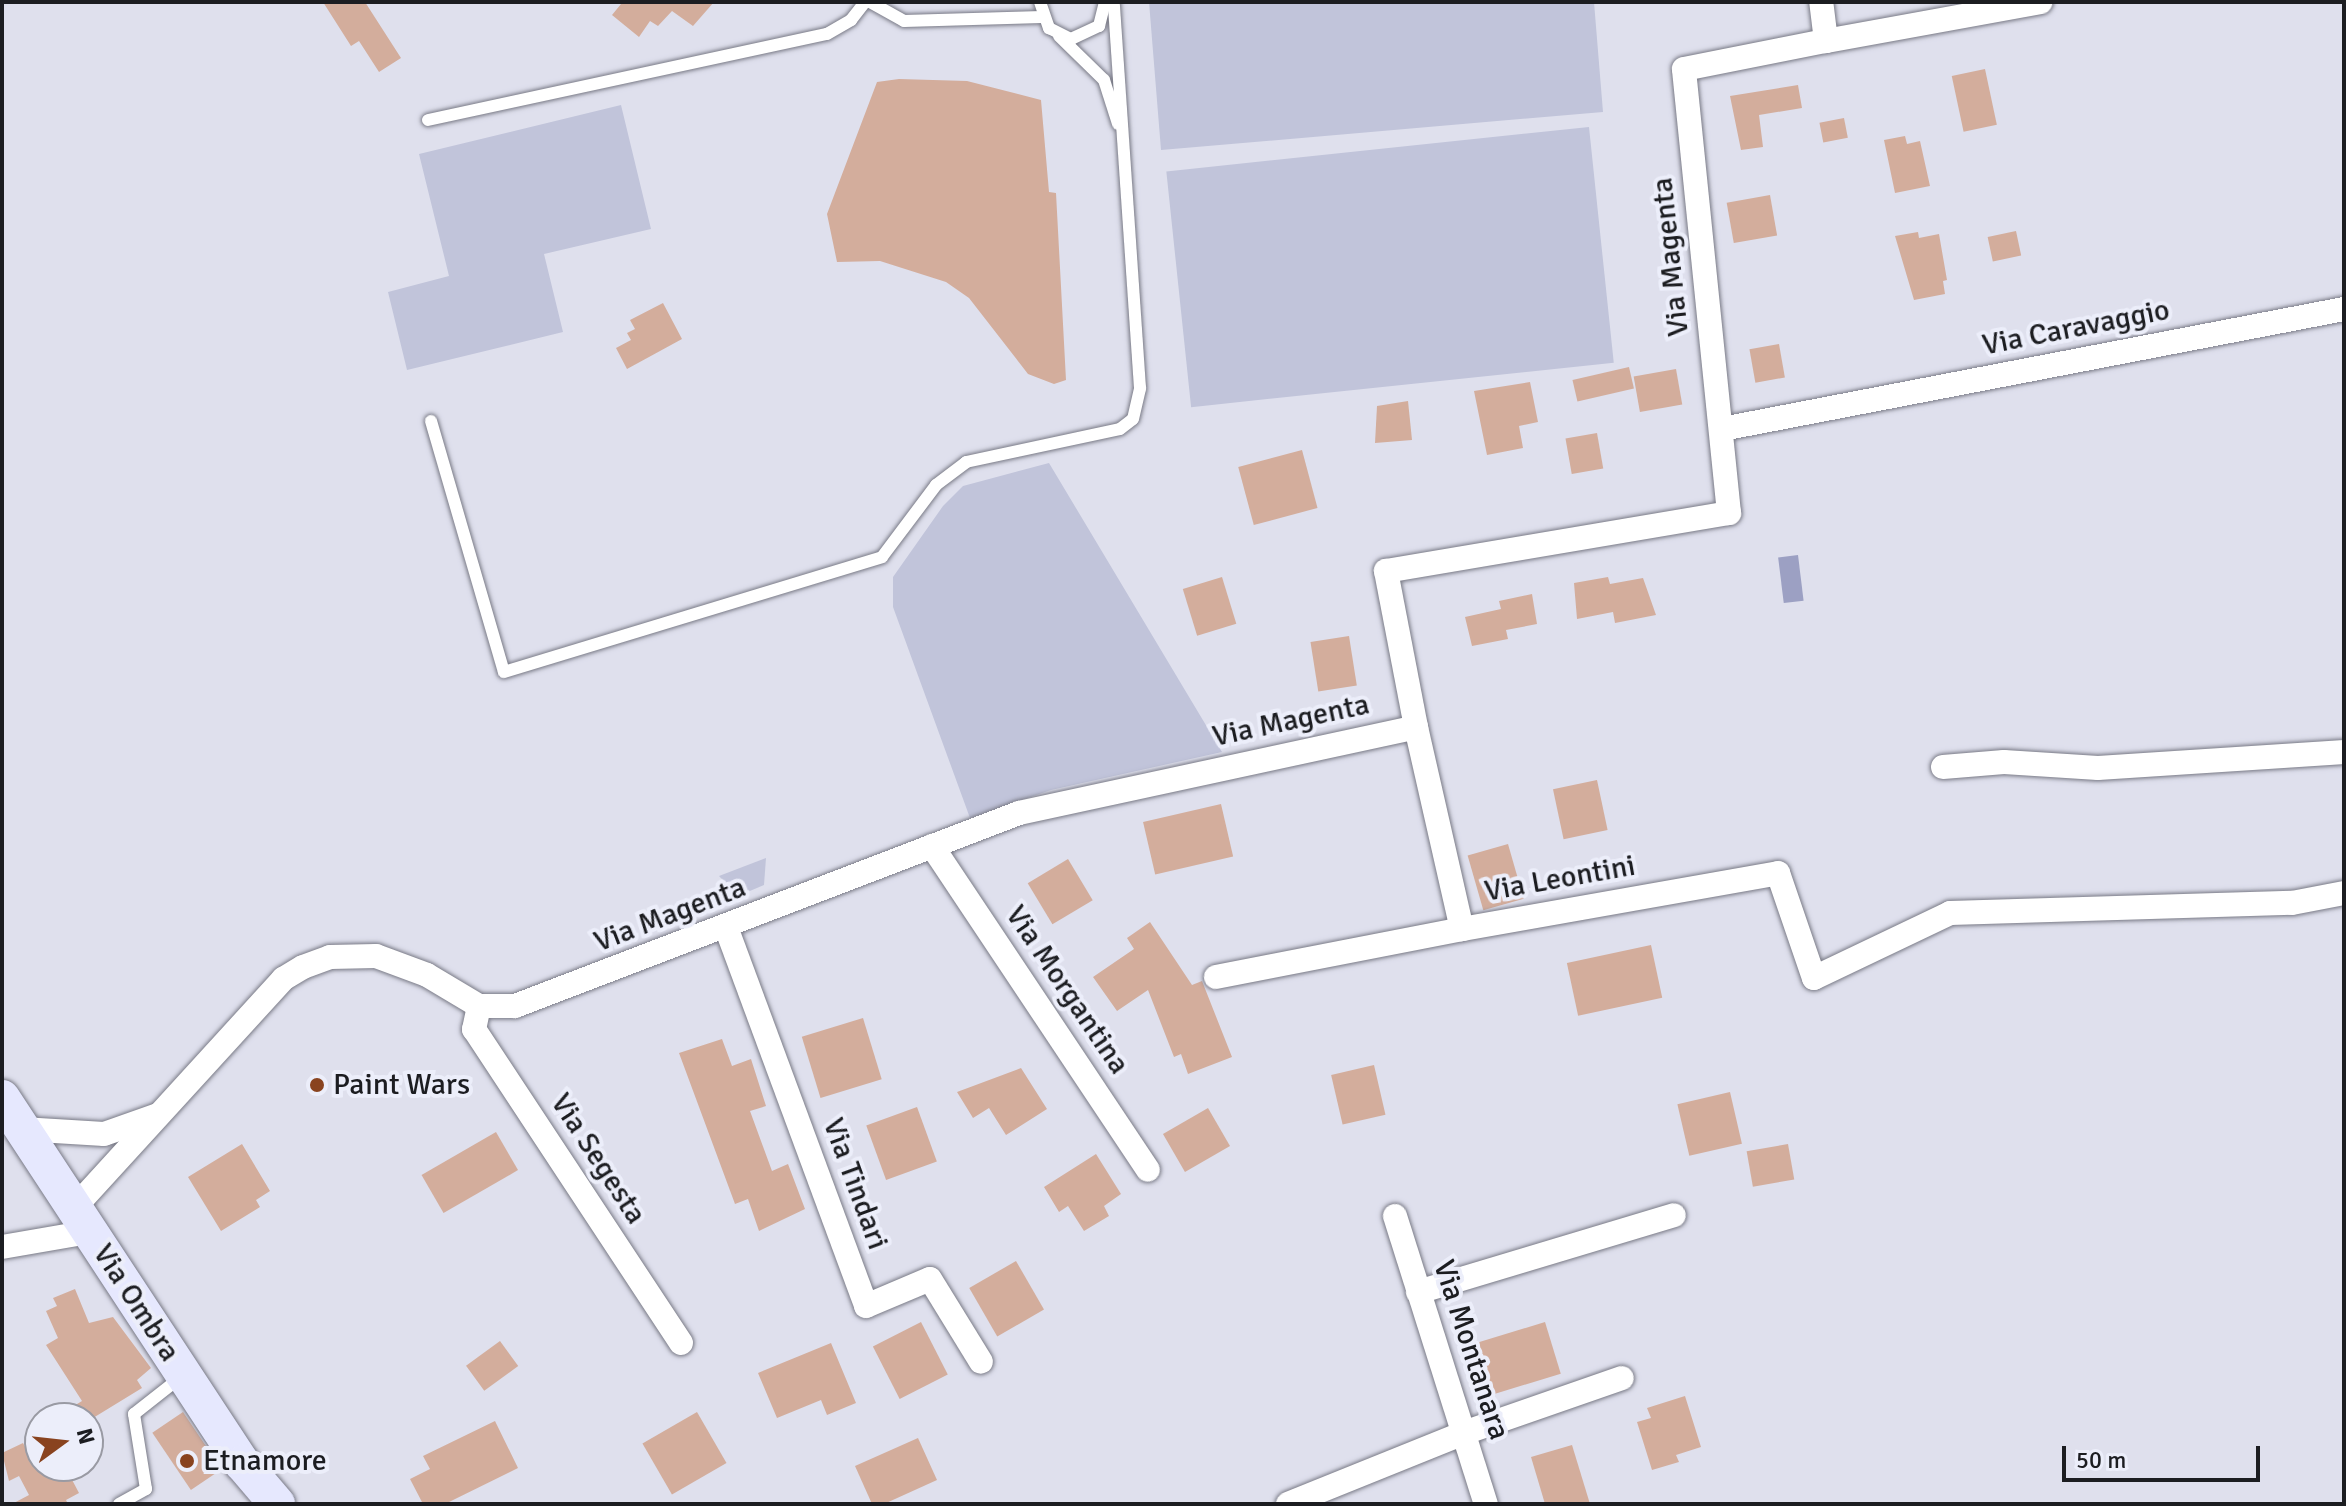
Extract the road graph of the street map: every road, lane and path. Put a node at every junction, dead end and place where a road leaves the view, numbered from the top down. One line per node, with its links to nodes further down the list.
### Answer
1 (868, 2): 7 (lane); 10 (lane)
2 (1040, 2): 7 (lane)
3 (1105, 2): 8 (lane)
4 (1114, 2): 11 (lane)
5 (1821, 2): 9 (street)
6 (2040, 2): 9 (street)
7 (1042, 17): 8 (lane)
8 (1059, 36): 11 (lane)
9 (1826, 41): 14 (street, Via Magenta)
10 (428, 120)
11 (1124, 146): 13 (lane)
12 (2344, 309): 14 (street, Via Caravaggio)
13 (431, 421)
14 (1722, 429): 15 (street, Via Magenta)
15 (1416, 727): 18 (street, Via Magenta); 21 (street, Via Leontini)
16 (2344, 752): 17 (street)
17 (1943, 767)
18 (932, 846): 20 (street, Via Magenta); 27 (street, Via Morgantina)
19 (2344, 893): 21 (street, Via Leontini)
20 (726, 927): 23 (street, Via Magenta); 34 (street, Via Tindari)
21 (1462, 929): 22 (street)
22 (1216, 977)
23 (479, 1006): 25 (street); 33 (street, Via Segesta)
24 (2, 1098): 26 (main road, Via Ombra)
25 (161, 1114): 26 (street); 30 (street)
26 (22, 1129): 30 (main road, Via Ombra)
27 (1148, 1170)
28 (1674, 1215): 32 (street)
29 (1395, 1216): 32 (street, Via Montanara)
30 (82, 1219): 31 (street); 35 (main road, Via Ombra)
31 (2, 1247)
32 (1418, 1292): 37 (street, Via Montanara)
33 (681, 1343)
34 (981, 1362)
35 (184, 1375): 38 (lane); 39 (main road, Via Ombra)
36 (1622, 1378): 37 (street)
37 (1464, 1433): 40 (street); 41 (street, Via Montanara)
38 (119, 1504)
39 (277, 1504)
40 (1288, 1504)
41 (1486, 1504)

